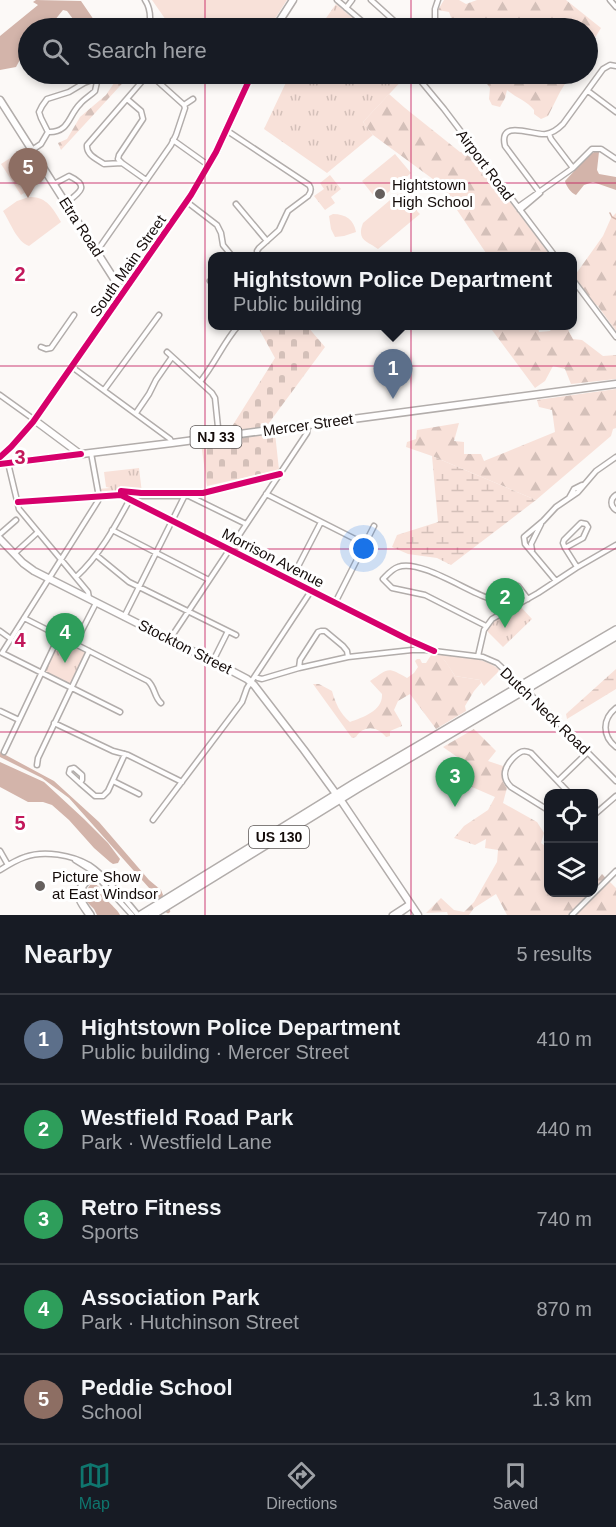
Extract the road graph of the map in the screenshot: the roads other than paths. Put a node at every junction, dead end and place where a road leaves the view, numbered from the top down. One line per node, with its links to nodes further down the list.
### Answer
1 (145, 0): 10 (street)
2 (293, 0): 11 (main road)
3 (337, 0): 9 (street)
4 (352, 0): 9 (street)
5 (371, 0): 13 (street)
6 (438, 0): 14 (street)
7 (610, 0): 8 (street)
8 (616, 7)
9 (346, 8): 12 (street)
10 (150, 18)
11 (281, 18)
12 (358, 18)
13 (391, 18)
14 (435, 18)
15 (616, 66): 16 (street)
16 (598, 77)
17 (82, 84): 31 (street)
18 (96, 84): 31 (street)
19 (140, 84): 25 (street)
20 (160, 84): 28 (street)
21 (247, 84): 30 (main road, South Main Street)
22 (423, 84): 45 (street, Airport Road)
23 (593, 84): 24 (street)
24 (588, 91): 29 (street); 32 (street)
25 (127, 99): 36 (street); 36 (street)
26 (193, 99): 28 (street)
27 (0, 100): 34 (main road, Etra Road)
28 (184, 105): 33 (street)
29 (616, 112)
30 (226, 130): 37 (main road, South Main Street); 46 (street)
31 (48, 132): 34 (street)
32 (549, 134): 38 (street); 41 (street)
33 (173, 140): 37 (street); 39 (street)
34 (32, 150): 40 (main road, Etra Road)
35 (616, 159): 38 (street)
36 (122, 163): 39 (street)
37 (209, 165): 42 (main road, South Main Street)
38 (573, 168): 41 (street)
39 (146, 180): 47 (street)
40 (54, 184): 43 (main road, Etra Road); 43 (street)
41 (540, 193): 45 (street)
42 (187, 202): 48 (street); 52 (main road, South Main Street)
43 (66, 203): 47 (main road, Etra Road)
44 (236, 204): 46 (street)
45 (519, 209): 50 (street, Airport Road)
46 (267, 241): 49 (street)
47 (97, 251): 52 (main road, Etra Road)
48 (229, 252)
49 (258, 252)
50 (552, 252)
51 (577, 285): 56 (street)
52 (123, 293): 60 (main road, South Main Street)
53 (74, 315): 57 (street)
54 (159, 315): 63 (street)
55 (235, 330): 61 (street)
56 (616, 337)
57 (41, 347)
58 (166, 352): 59 (street)
59 (172, 357): 61 (street); 65 (street)
60 (72, 367): 63 (street); 66 (main road, South Main Street)
61 (200, 382): 68 (street)
62 (616, 384): 67 (main road, Mercer Street / NJ 33)
63 (104, 390): 65 (street)
64 (0, 394): 66 (street)
65 (136, 413): 69 (street)
66 (33, 419): 71 (main road); 72 (main road, South Main Street)
67 (308, 425): 68 (main road, Mercer Street / NJ 33); 76 (street)
68 (219, 437): 69 (main road, Mercer Street / NJ 33)
69 (172, 443): 70 (main road, Mercer Street / NJ 33)
70 (91, 453): 71 (main road, Mercer Street / NJ 33); 79 (street)
71 (81, 454): 74 (main road, Mercer Street / NJ 33)
72 (0, 457)
73 (616, 457): 85 (street)
74 (8, 463): 75 (main road, Mercer Street / NJ 33); 81 (street)
75 (0, 464)
76 (266, 494): 86 (street); 87 (street)
77 (185, 495): 80 (street); 84 (street); 87 (street)
78 (616, 495): 82 (street)
79 (99, 497): 80 (street); 81 (street); 101 (street)
80 (130, 499): 84 (street, Morrison Avenue); 89 (street)
81 (18, 502): 90 (street)
82 (616, 510)
83 (16, 520): 91 (street)
84 (172, 521): 96 (street, Morrison Avenue); 98 (street)
85 (543, 521): 97 (street); 97 (street)
86 (321, 522): 93 (street); 106 (street)
87 (246, 524): 96 (street)
88 (374, 526): 93 (street)
89 (112, 530): 98 (street); 100 (street)
90 (38, 532): 99 (street); 101 (street)
91 (0, 534)
92 (0, 539): 99 (main road, Stockton Street)
93 (365, 544): 112 (street)
94 (616, 545): 102 (street)
95 (565, 548): 95 (street); 102 (street)
96 (229, 549): 105 (street); 106 (street, Morrison Avenue)
97 (533, 552): 107 (street)
98 (156, 553): 105 (street); 108 (street)
99 (13, 554): 104 (main road, Stockton Street)
100 (96, 555): 103 (street); 108 (street)
101 (61, 560): 103 (street); 104 (street)
102 (577, 567): 107 (street)
103 (75, 577): 111 (street)
104 (48, 579): 111 (main road, Stockton Street); 115 (street)
105 (209, 580): 113 (street)
106 (291, 580): 109 (street, Morrison Avenue)
107 (556, 581): 110 (street)
108 (139, 586): 113 (street); 114 (street)
109 (311, 591): 112 (street, Morrison Avenue); 135 (street)
110 (528, 599): 116 (street); 116 (street)
111 (92, 601): 114 (main road, Stockton Street); 126 (street)
112 (335, 603): 125 (street, Morrison Avenue)
113 (188, 611): 119 (street); 124 (street)
114 (124, 617): 124 (main road, Stockton Street)
115 (24, 618): 121 (street); 123 (street)
116 (486, 626): 130 (street)
117 (616, 630): 139 (highway, US 130)
118 (0, 631): 123 (street)
119 (228, 631): 120 (street); 132 (street)
120 (236, 635)
121 (59, 636): 126 (street); 134 (street)
122 (616, 636): 139 (highway, US 130)
123 (11, 639): 134 (street)
124 (170, 639): 132 (main road, Stockton Street)
125 (406, 639): 127 (street); 129 (street, Morrison Avenue)
126 (75, 644): 128 (street)
127 (412, 650): 129 (street, Dutch Neck Road); 131 (street, Dutch Neck Road)
128 (89, 651): 138 (street); 140 (street)
129 (434, 651): 130 (street, Dutch Neck Road)
130 (478, 656): 139 (street, Dutch Neck Road)
131 (348, 657): 133 (street, Dutch Neck Road); 133 (street)
132 (213, 661): 137 (main road, Stockton Street)
133 (299, 668): 136 (street, Dutch Neck Road)
134 (41, 673): 138 (street); 144 (street)
135 (255, 676): 136 (street); 137 (street)
136 (262, 679): 137 (street, Dutch Neck Road)
137 (251, 683): 154 (street); 159 (main road, Stockton Street)
138 (71, 688): 143 (street); 145 (street)
139 (523, 688): 148 (street, Dutch Neck Road); 159 (highway, US 130)
140 (161, 704)
141 (616, 708): 146 (street)
142 (0, 711): 144 (street)
143 (120, 712)
144 (19, 720): 147 (street)
145 (54, 723): 149 (street); 150 (street)
146 (616, 747)
147 (4, 752)
148 (588, 752): 152 (street); 153 (street, Dutch Neck Road)
149 (126, 754): 151 (street); 154 (street)
150 (37, 765)
151 (112, 781): 155 (street); 157 (street)
152 (558, 781): 156 (street); 160 (street)
153 (616, 781)
154 (182, 782): 162 (street)
155 (80, 783)
156 (565, 789)
157 (138, 794)
158 (616, 796): 161 (street)
159 (338, 797): 169 (main road, Stockton Street); 170 (highway, US 130)
160 (544, 807)
161 (598, 812)
162 (153, 820)
163 (0, 852): 164 (street)
164 (8, 865): 165 (street); 167 (street)
165 (0, 870)
166 (616, 871): 178 (street)
167 (98, 874): 168 (street); 172 (street); 173 (street)
168 (86, 881): 171 (highway)
169 (410, 903): 175 (street); 176 (street); 177 (main road, Stockton Street)
170 (165, 904): 173 (highway, US 130); 174 (highway, US 130)
171 (90, 915)
172 (132, 915)
173 (140, 915)
174 (152, 915)
175 (392, 915)
176 (398, 915)
177 (418, 915)
178 (572, 915)

